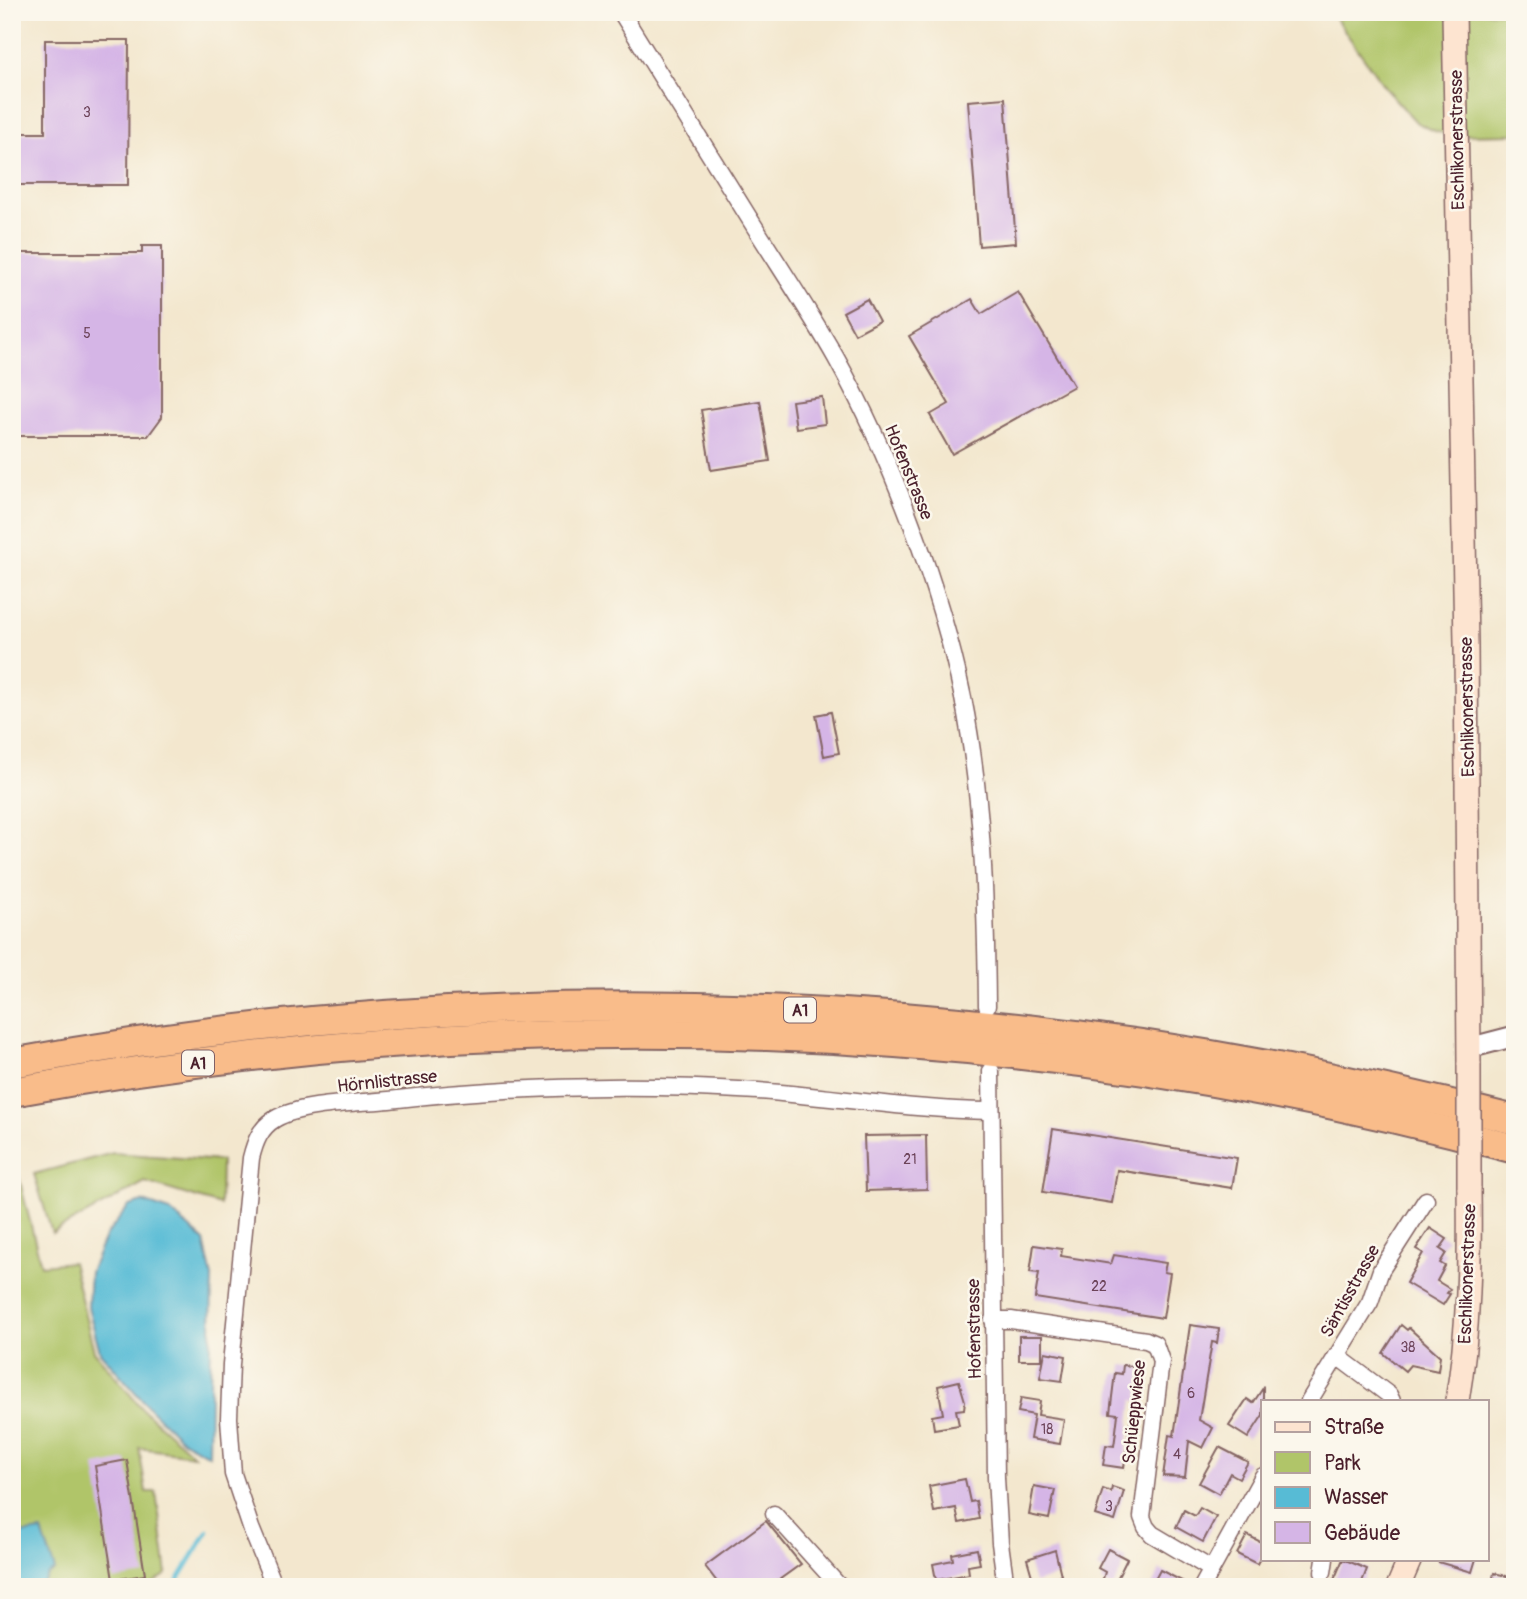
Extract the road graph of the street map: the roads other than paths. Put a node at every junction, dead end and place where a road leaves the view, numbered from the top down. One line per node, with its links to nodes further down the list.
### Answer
1 (621, 12): 3 (street, Hofenstrasse)
2 (1454, 12): 5 (main road, Eschlikonerstrasse)
3 (987, 1006)
4 (1515, 1036): 5 (street)
5 (1469, 1057): 17 (main road, Eschlikonerstrasse, bridge)
6 (12, 1063): 10 (highway, A1)
7 (991, 1071): 9 (street, Hofenstrasse)
8 (12, 1092): 11 (highway, A1)
9 (990, 1111): 13 (street, Hofenstrasse); 22 (street, Hörnlistrasse)
10 (1515, 1120)
11 (1515, 1149)
12 (1426, 1200): 14 (street, Säntisstrasse)
13 (993, 1320): 21 (street, Schüeppwiese); 24 (street, Hofenstrasse)
14 (1337, 1356): 15 (street, Säntisstrasse); 16 (street)
15 (1310, 1400)
16 (1392, 1400)
17 (1457, 1400)
18 (1261, 1480): 21 (street)
19 (774, 1514): 23 (street)
20 (1410, 1560): 26 (main road)
21 (1211, 1569): 25 (street)
22 (275, 1587)
23 (840, 1587)
24 (1006, 1587)
25 (1202, 1587)
26 (1398, 1587)

